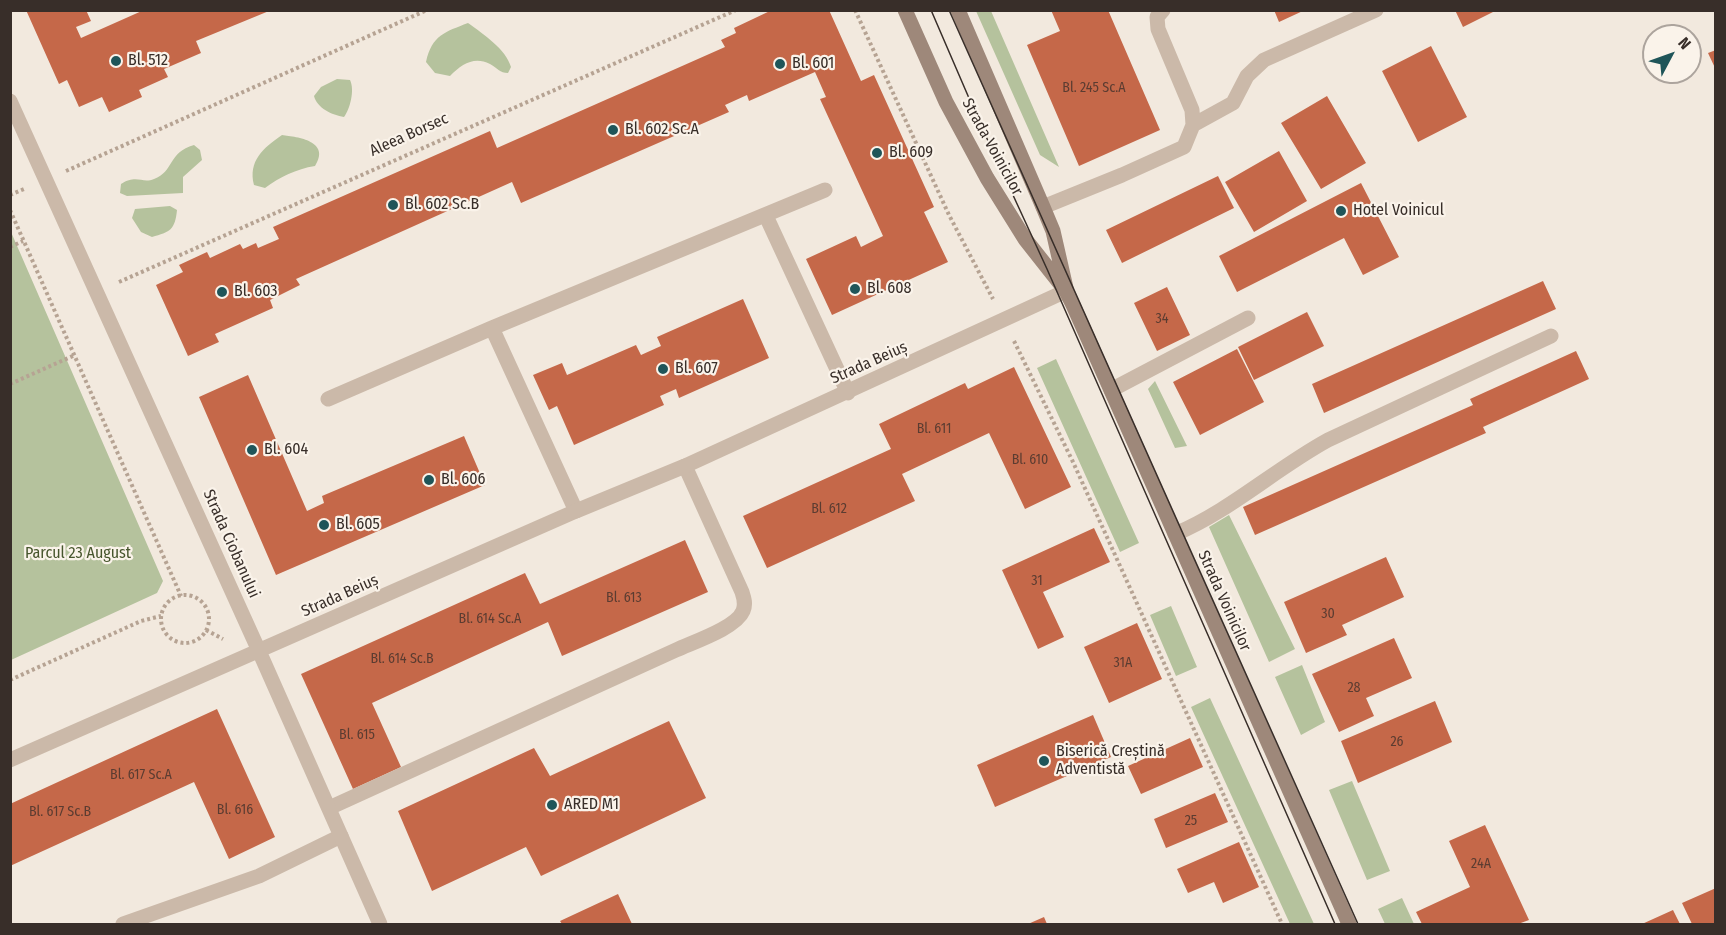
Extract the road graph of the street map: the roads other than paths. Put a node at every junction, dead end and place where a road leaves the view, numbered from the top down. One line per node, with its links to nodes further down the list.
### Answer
1 (905, 10): 10 (main road, Strada Voinicilor)
2 (958, 10): 8 (main road, Strada Voinicilor)
3 (1163, 10): 6 (street)
4 (1376, 10): 6 (street)
5 (10, 102): 20 (street, Strada Ciobanului)
6 (1193, 125): 8 (street)
7 (825, 190): 9 (street)
8 (1043, 207): 10 (main road, Strada Voinicilor)
9 (766, 216): 12 (street); 15 (street)
10 (1066, 291): 14 (main road, Strada Voinicilor); 15 (street, Strada Beiuș)
11 (1248, 318): 14 (street)
12 (492, 328): 16 (street); 18 (street)
13 (1551, 336): 19 (street)
14 (1111, 390): 19 (main road, Strada Voinicilor)
15 (848, 393): 17 (street, Strada Beiuș)
16 (328, 399)
17 (685, 466): 18 (street, Strada Beiuș); 22 (street)
18 (576, 511): 20 (street, Strada Beiuș)
19 (1175, 534): 26 (main road, Strada Voinicilor)
20 (260, 651): 21 (street, Strada Beiuș); 22 (street, Strada Ciobanului)
21 (10, 760)
22 (329, 808): 23 (street, Strada Ciobanului)
23 (341, 836): 24 (street); 25 (street, Strada Ciobanului)
24 (123, 924)
25 (380, 924)
26 (1349, 924)

